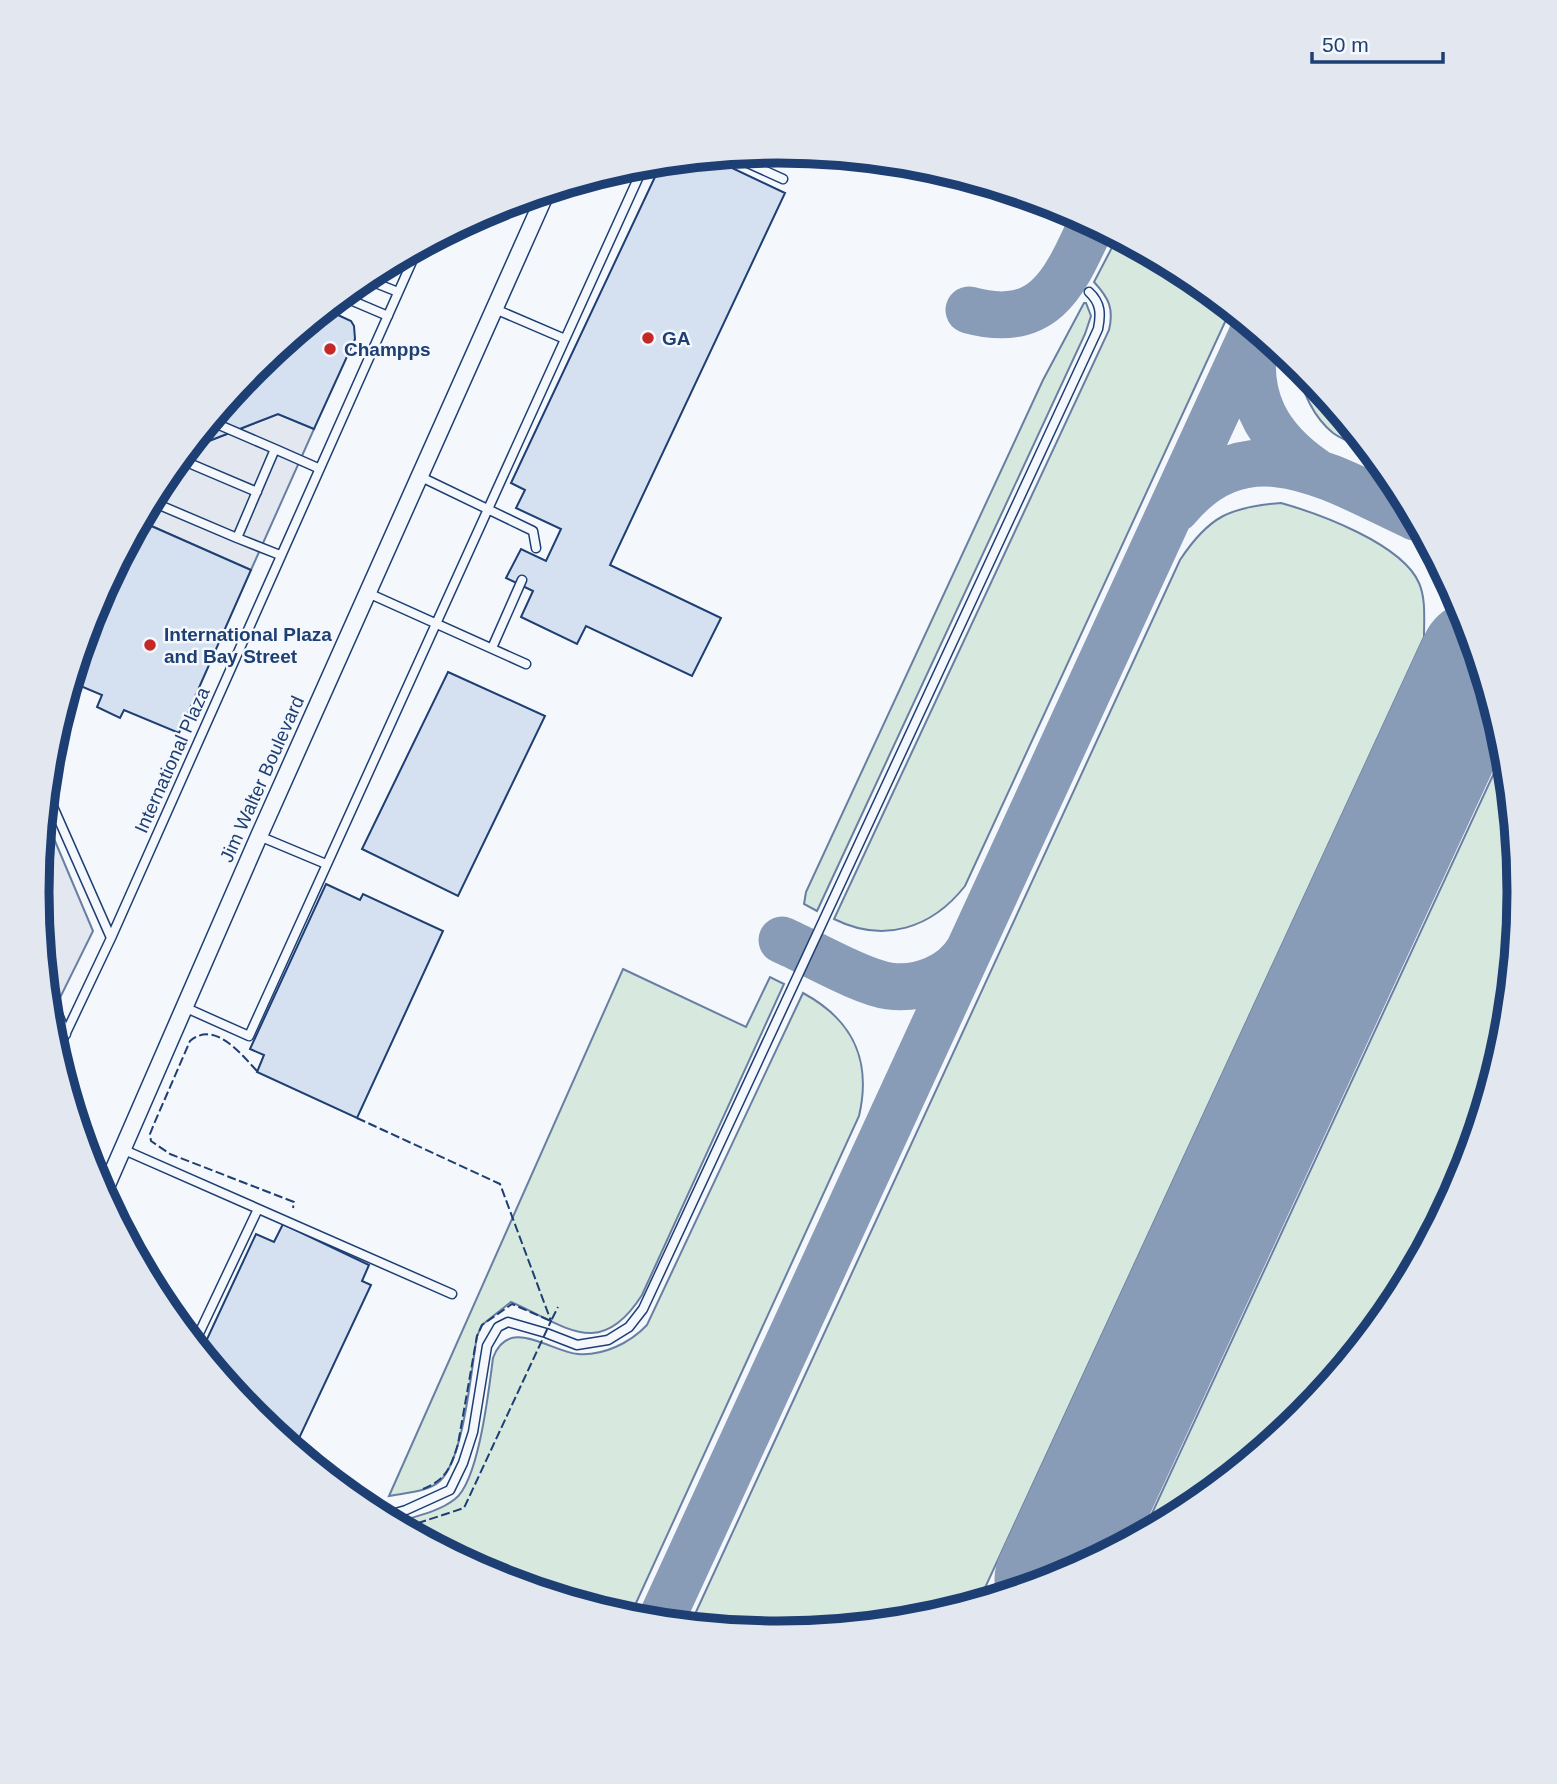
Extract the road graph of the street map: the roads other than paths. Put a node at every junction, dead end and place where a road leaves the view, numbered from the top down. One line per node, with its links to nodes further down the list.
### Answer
1 (749, 164): 3 (lane)
2 (639, 177): 12 (lane)
3 (783, 179)
4 (542, 202): 10 (street, Jim Walter Boulevard)
5 (412, 261): 7 (lane, International Plaza)
6 (376, 283): 7 (lane)
7 (398, 292): 11 (lane, International Plaza)
8 (1089, 292): 42 (lane)
9 (351, 300): 11 (lane)
10 (495, 309): 12 (lane); 17 (street, Jim Walter Boulevard)
11 (388, 316): 16 (lane, International Plaza)
12 (565, 339): 20 (lane)
13 (219, 425): 14 (lane)
14 (275, 449): 16 (lane); 18 (lane)
15 (189, 463): 18 (lane)
16 (318, 468): 23 (lane, International Plaza)
17 (419, 477): 20 (lane); 25 (street, Jim Walter Boulevard)
18 (257, 492): 21 (lane)
19 (160, 505): 21 (lane)
20 (487, 509): 22 (lane); 26 (lane)
21 (237, 538): 23 (lane)
22 (536, 548)
23 (280, 555): 32 (lane, International Plaza)
24 (522, 580): 27 (lane)
25 (368, 593): 26 (lane); 30 (street, Jim Walter Boulevard)
26 (438, 624): 27 (lane); 31 (lane)
27 (492, 648): 28 (lane)
28 (526, 664)
29 (54, 809): 32 (lane)
30 (260, 836): 31 (lane); 33 (street, Jim Walter Boulevard)
31 (326, 864): 33 (lane)
32 (111, 938): 35 (lane, International Plaza)
33 (184, 1007): 37 (street, Jim Walter Boulevard)
34 (61, 1021): 35 (lane)
35 (66, 1034): 36 (lane, International Plaza)
36 (64, 1038)
37 (122, 1149): 38 (street, Jim Walter Boulevard); 39 (lane)
38 (109, 1180)
39 (258, 1209): 40 (lane); 41 (lane)
40 (452, 1294)
41 (199, 1334)
42 (396, 1513)

